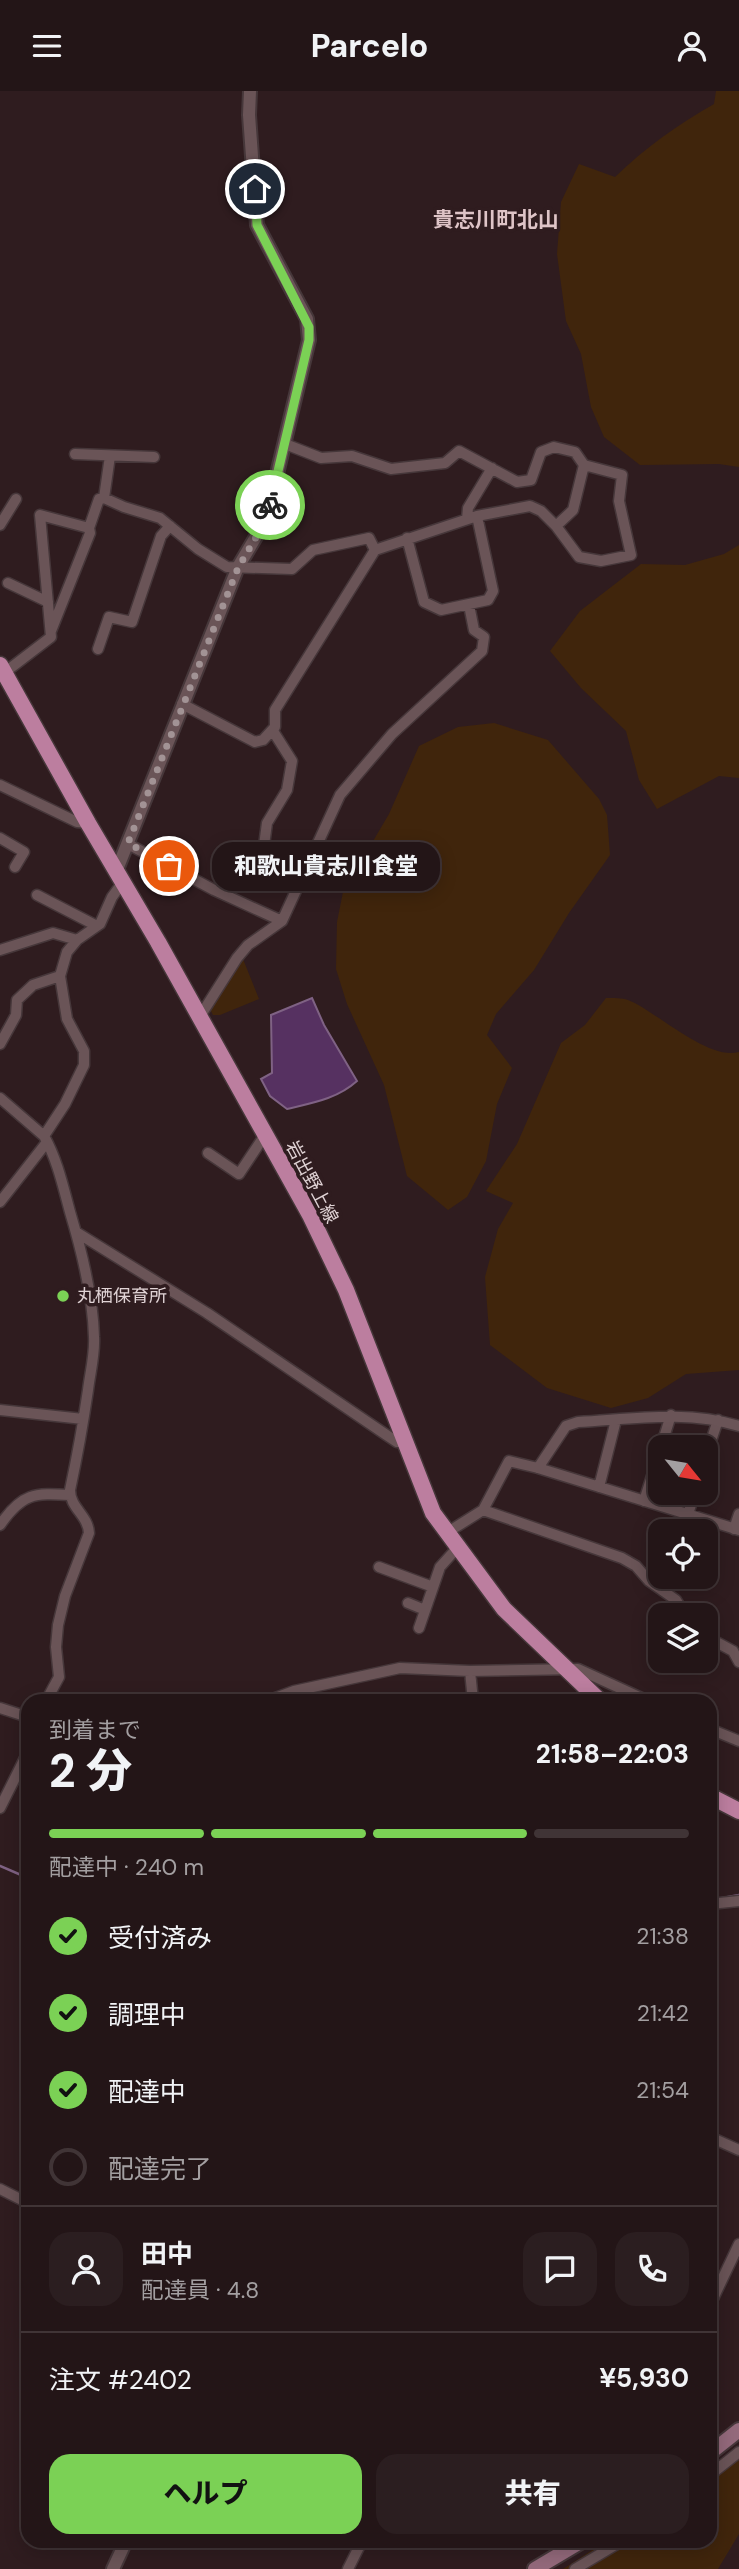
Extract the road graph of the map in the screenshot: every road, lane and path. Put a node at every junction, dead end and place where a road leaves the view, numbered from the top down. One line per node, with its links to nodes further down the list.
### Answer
1 (250, 91): 2 (street)
2 (285, 443): 7 (street); 17 (street)
3 (75, 454): 4 (street)
4 (110, 456): 5 (street); 8 (street)
5 (154, 457)
6 (584, 465): 7 (street); 13 (street); 13 (street)
7 (492, 468): 10 (street)
8 (104, 498): 12 (street); 14 (street)
9 (16, 499): 11 (street)
10 (472, 517): 13 (street); 15 (street); 20 (street)
11 (0, 525)
12 (170, 526): 17 (street); 22 (street)
13 (556, 526)
14 (89, 527): 19 (street); 21 (street)
15 (407, 538): 16 (street); 20 (street)
16 (374, 550): 17 (street); 25 (street)
17 (238, 568): 24 (street)
18 (8, 583): 19 (street)
19 (48, 602): 21 (street)
20 (469, 605): 32 (street)
21 (51, 631): 23 (street)
22 (98, 649)
23 (2, 669): 27 (main road, 岩出野上線)
24 (183, 704): 25 (street); 29 (street)
25 (273, 731): 32 (street)
26 (1, 788): 27 (street)
27 (88, 823): 31 (main road, 岩出野上線)
28 (0, 838): 30 (street)
29 (128, 843): 31 (street); 34 (street)
30 (15, 867)
31 (120, 877): 35 (street); 39 (main road, 岩出野上線)
32 (296, 891): 34 (street)
33 (37, 895): 35 (street)
34 (282, 921): 39 (street)
35 (97, 926): 36 (street)
36 (77, 940): 37 (street); 38 (street)
37 (0, 950)
38 (60, 976): 40 (street); 43 (street)
39 (199, 1019): 42 (main road, 岩出野上線)
40 (0, 1044)
41 (0, 1098): 43 (street)
42 (265, 1135): 44 (street); 55 (main road, 岩出野上線)
43 (45, 1139): 45 (street); 46 (street)
44 (208, 1153)
45 (0, 1202)
46 (76, 1232): 49 (street); 55 (street)
47 (0, 1410): 49 (street)
48 (671, 1415): 50 (street); 51 (street); 53 (street)
49 (83, 1419): 59 (street)
50 (616, 1420): 56 (street); 57 (street)
51 (718, 1420): 52 (street); 54 (street)
52 (739, 1426)
53 (665, 1435)
54 (713, 1435)
55 (405, 1442): 67 (main road, 岩出野上線)
56 (538, 1468): 57 (street); 62 (street)
57 (599, 1487): 60 (street)
58 (648, 1488): 60 (street)
59 (70, 1495): 65 (street); 79 (street)
60 (644, 1501): 63 (street)
61 (691, 1505): 63 (street)
62 (483, 1510): 67 (street); 72 (street)
63 (688, 1514): 66 (street)
64 (739, 1514): 66 (street)
65 (0, 1525)
66 (737, 1530)
67 (448, 1532): 68 (main road, 岩出野上線)
68 (458, 1547): 70 (street); 77 (main road, 岩出野上線)
69 (379, 1567): 70 (street)
70 (433, 1587): 73 (street)
71 (408, 1603): 73 (street)
72 (678, 1603)
73 (425, 1610): 74 (street)
74 (419, 1628)
75 (718, 1643): 76 (street)
76 (739, 1662)
77 (568, 1669): 78 (street); 82 (main road, 岩出野上線); 83 (street)
78 (470, 1671): 80 (street); 81 (street)
79 (50, 1694)
80 (286, 1694)
81 (473, 1694)
82 (593, 1694)
83 (633, 1694)
84 (0, 1708): 85 (street)
85 (21, 1715)
86 (717, 1733): 87 (street)
87 (739, 1741)
88 (21, 1766): 90 (street)
89 (717, 1800): 91 (main road)
90 (0, 1808)
91 (739, 1811)
92 (739, 1901): 93 (street)
93 (717, 1903)
94 (717, 2140): 95 (street)
95 (739, 2150)
96 (0, 2189): 97 (street)
97 (21, 2200)
98 (739, 2243): 99 (street)
99 (717, 2290)
100 (739, 2430): 101 (main road)
101 (717, 2447)
102 (739, 2452): 103 (street)
103 (717, 2469)
104 (123, 2548): 108 (street)
105 (358, 2548): 109 (street)
106 (570, 2548): 110 (main road)
107 (610, 2548): 111 (street)
108 (113, 2569)
109 (348, 2569)
110 (534, 2569)
111 (575, 2569)

